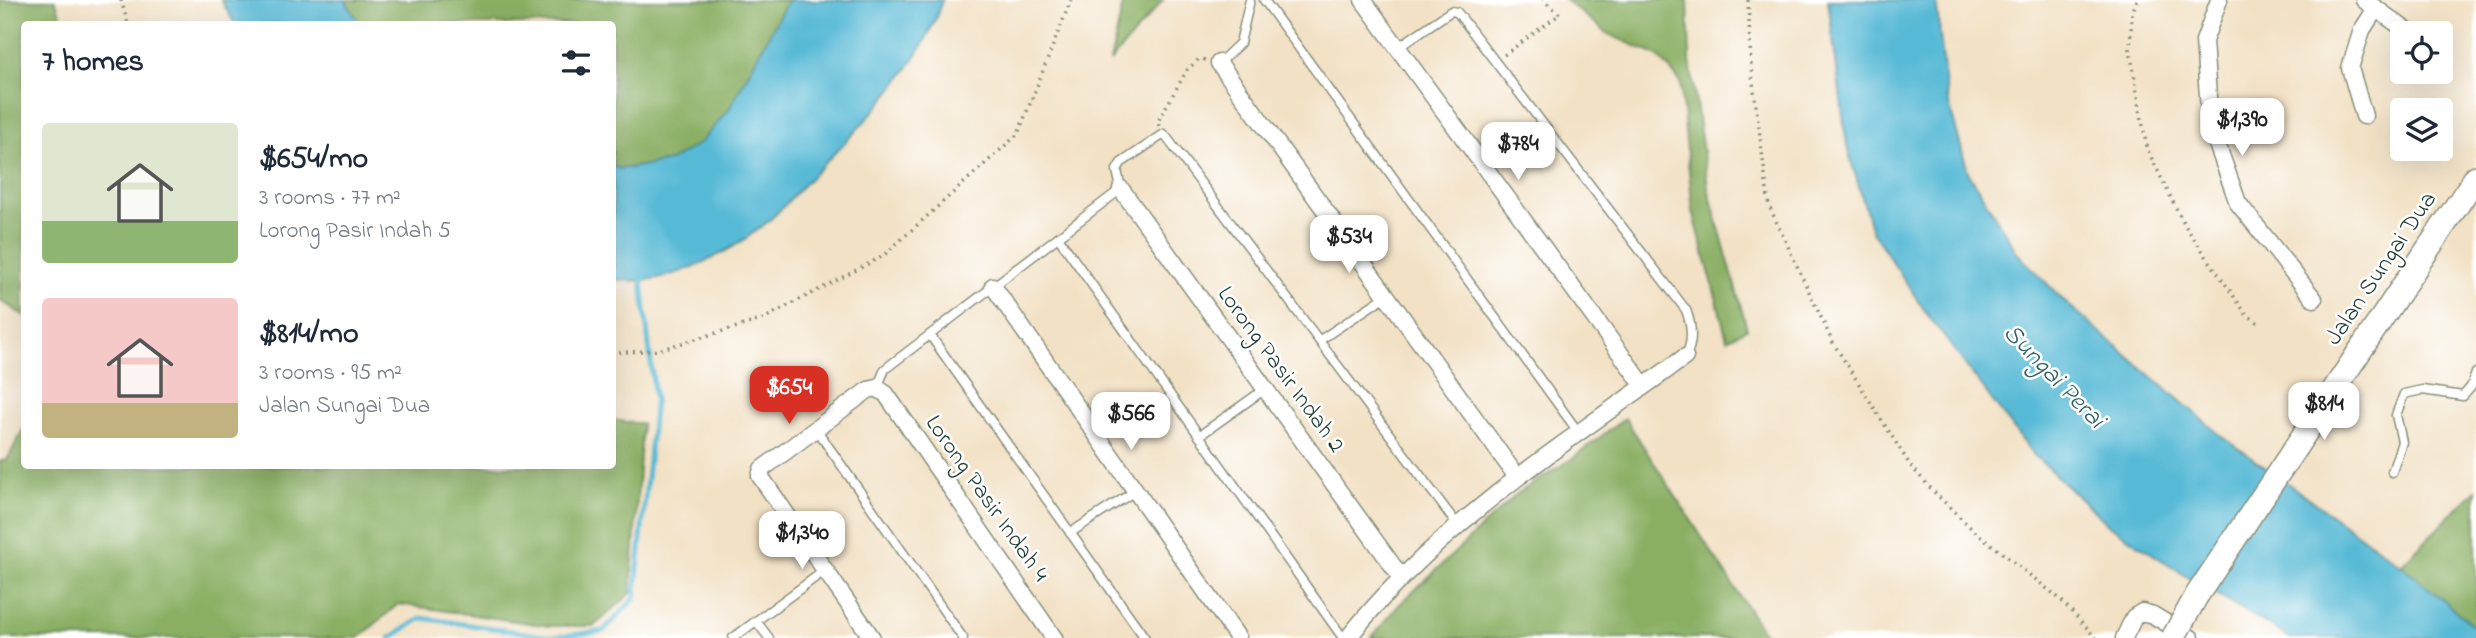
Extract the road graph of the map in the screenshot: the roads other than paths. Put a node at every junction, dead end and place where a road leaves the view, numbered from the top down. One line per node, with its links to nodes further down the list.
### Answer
1 (1250, 0): 8 (lane)
2 (1264, 0): 24 (lane)
3 (1363, 0): 7 (street)
4 (2219, 0): 15 (street)
5 (2369, 5): 6 (street); 9 (street)
6 (2392, 21)
7 (1397, 48): 18 (lane); 20 (street)
8 (1219, 62): 14 (street)
9 (2364, 116)
10 (2476, 177): 44 (main road, Jalan Sungai Dua, bridge)
11 (1121, 189): 12 (lane); 17 (lane); 22 (street, Lorong Pasir Indah 2)
12 (1058, 237): 13 (lane); 25 (lane)
13 (993, 286): 16 (lane); 28 (street)
14 (1386, 296): 17 (lane); 27 (street)
15 (2314, 299)
16 (930, 335): 21 (lane); 30 (lane)
17 (1320, 340): 29 (lane)
18 (1685, 357): 20 (street)
19 (2476, 373): 26 (lane)
20 (1644, 386): 24 (street)
21 (877, 388): 23 (street); 38 (street, Lorong Pasir Indah 4)
22 (1265, 389): 25 (lane); 32 (street, Lorong Pasir Indah 2)
23 (816, 429): 31 (street); 37 (lane)
24 (1579, 433): 27 (street)
25 (1199, 436): 41 (lane)
26 (2392, 472)
27 (1517, 477): 29 (street)
28 (1135, 491): 30 (lane); 40 (street)
29 (1459, 527): 32 (street)
30 (1070, 533): 39 (lane)
31 (824, 571): 33 (lane); 36 (street)
32 (1401, 577): 42 (street)
33 (756, 621): 34 (lane); 35 (lane)
34 (733, 638)
35 (769, 638)
36 (872, 638)
37 (963, 638)
38 (1055, 638)
39 (1145, 638)
40 (1238, 638)
41 (1343, 638)
42 (1348, 638)
43 (2124, 638): 45 (street)
44 (2174, 638)
45 (2191, 638)

